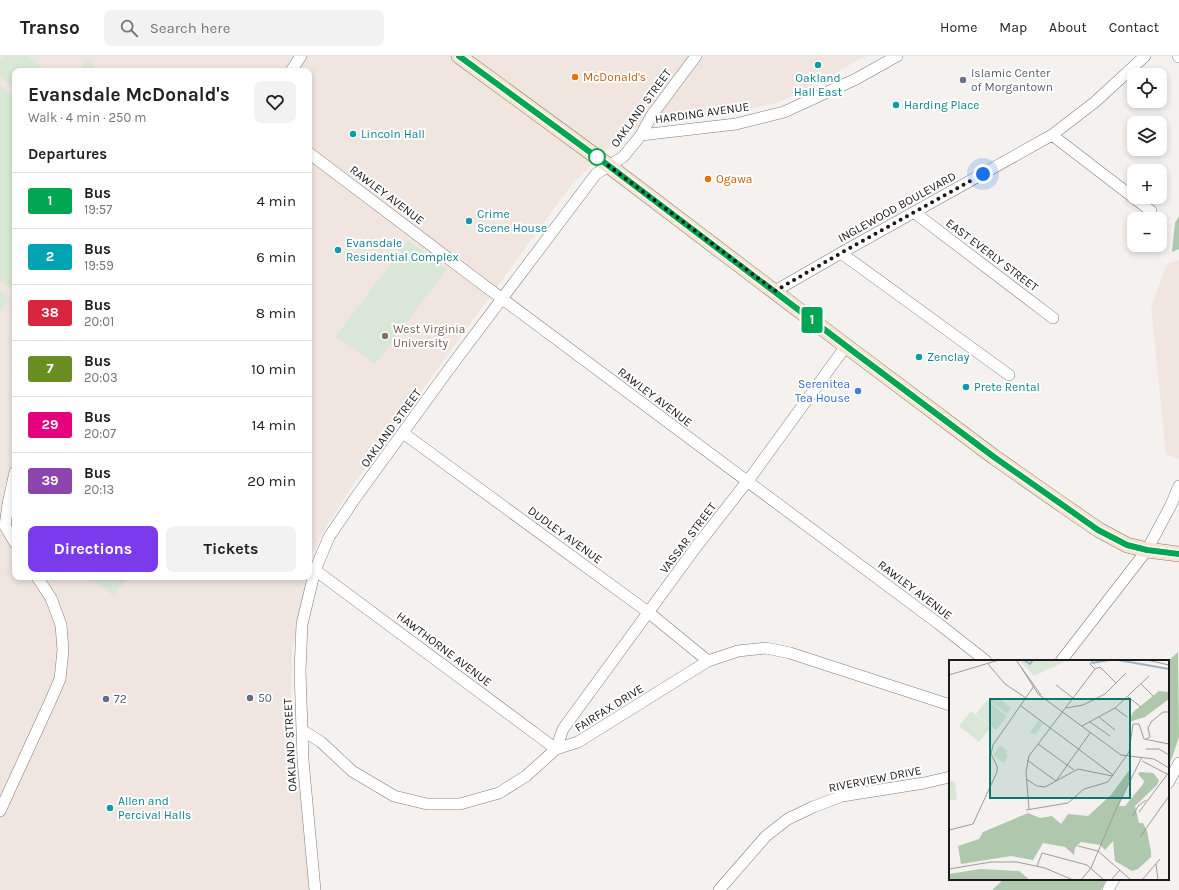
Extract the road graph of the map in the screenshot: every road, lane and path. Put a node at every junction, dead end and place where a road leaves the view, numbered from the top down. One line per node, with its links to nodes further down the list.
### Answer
1 (301, 56): 6 (street)
2 (459, 56): 10 (street)
3 (696, 56): 7 (street, OAKLAND STREET)
4 (897, 56): 7 (street, HARDING AVENUE)
5 (1145, 56): 8 (street, INGLEWOOD BOULEVARD)
6 (293, 68)
7 (641, 135): 10 (street, OAKLAND STREET)
8 (1052, 135): 11 (street); 12 (street, INGLEWOOD BOULEVARD)
9 (312, 155): 15 (street, RAWLEY AVENUE)
10 (609, 166): 14 (street); 15 (street, OAKLAND STREET)
11 (1152, 211)
12 (915, 213): 13 (street, INGLEWOOD BOULEVARD); 16 (street, EAST EVERLY STREET)
13 (841, 253): 14 (street, INGLEWOOD BOULEVARD); 18 (street)
14 (775, 291): 17 (street)
15 (502, 299): 19 (street, OAKLAND STREET); 20 (street, RAWLEY AVENUE)
16 (1053, 318)
17 (846, 346): 20 (street, VASSAR STREET); 24 (street)
18 (1009, 374)
19 (403, 433): 26 (street, OAKLAND STREET); 28 (street, DUDLEY AVENUE)
20 (747, 482): 28 (street, VASSAR STREET); 29 (street, RAWLEY AVENUE)
21 (12, 486): 23 (street)
22 (1179, 486): 24 (street)
23 (12, 538)
24 (1147, 550): 25 (street); 30 (street)
25 (1179, 554)
26 (315, 570): 33 (street, OAKLAND STREET); 34 (street, HAWTHORNE AVENUE)
27 (39, 580): 38 (street)
28 (648, 612): 31 (street, DUDLEY AVENUE); 34 (street, VASSAR STREET)
29 (985, 660)
30 (1062, 660)
31 (708, 661): 32 (street, FAIRFAX DRIVE); 34 (street, FAIRFAX DRIVE)
32 (949, 705)
33 (302, 730): 34 (street, FAIRFAX DRIVE); 40 (street, OAKLAND STREET)
34 (556, 749)
35 (1179, 763): 37 (street)
36 (949, 777): 41 (street, RIVERVIEW DRIVE)
37 (1169, 781)
38 (0, 811)
39 (1113, 880): 42 (street)
40 (315, 890)
41 (719, 890)
42 (1108, 890)

